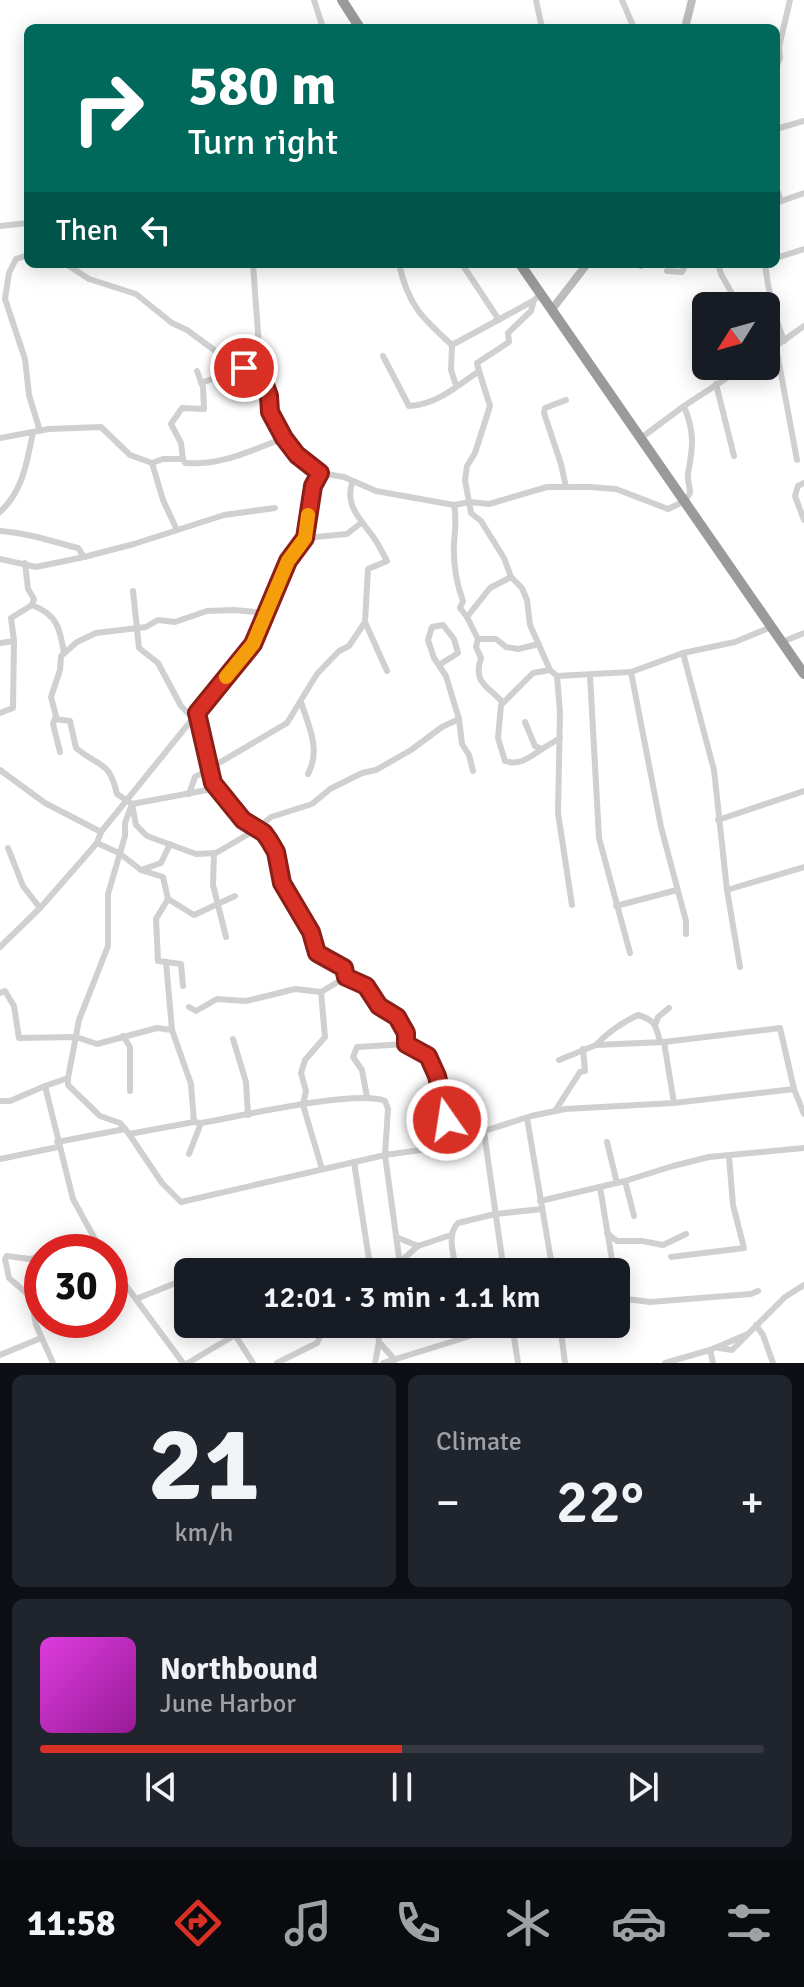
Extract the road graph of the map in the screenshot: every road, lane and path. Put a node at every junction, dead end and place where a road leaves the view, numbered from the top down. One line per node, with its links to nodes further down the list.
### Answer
1 (314, 0): 7 (street)
2 (342, 0): 8 (highway)
3 (536, 0): 9 (street)
4 (622, 0): 10 (street)
5 (692, 0): 11 (street)
6 (790, 0): 12 (street)
7 (322, 24)
8 (357, 24)
9 (541, 24)
10 (632, 24)
11 (686, 24)
12 (780, 37)
13 (804, 121): 14 (street)
14 (780, 128)
15 (804, 193): 16 (street)
16 (780, 202)
17 (24, 223): 18 (street)
18 (0, 226)
19 (804, 249): 21 (street)
20 (24, 256): 37 (street)
21 (780, 257)
22 (72, 268): 43 (street)
23 (253, 268): 47 (street)
24 (400, 268): 41 (street)
25 (465, 268): 35 (street)
26 (522, 268): 33 (highway)
27 (584, 268): 34 (street)
28 (684, 268): 31 (street)
29 (719, 268): 32 (street)
30 (766, 268): 39 (street)
31 (667, 271)
32 (731, 292)
33 (538, 297): 34 (highway); 35 (street); 46 (street)
34 (553, 308): 57 (highway)
35 (499, 320): 41 (street)
36 (0, 321): 37 (street)
37 (11, 321): 54 (street)
38 (804, 326): 39 (street)
39 (784, 341): 40 (street)
40 (780, 344)
41 (452, 345): 51 (street)
42 (383, 356): 51 (street)
43 (244, 368): 47 (street); 49 (street)
44 (780, 369): 60 (street)
45 (197, 371): 49 (street)
46 (479, 371): 51 (street); 67 (street)
47 (261, 374): 56 (street)
48 (722, 380): 50 (street)
49 (201, 383): 59 (street)
50 (716, 384): 53 (street); 58 (street)
51 (456, 385)
52 (566, 400): 65 (street)
53 (684, 406): 57 (street); 66 (street)
54 (37, 431): 55 (street); 61 (street); 71 (street)
55 (0, 438)
56 (284, 438): 59 (street); 62 (street)
57 (641, 438): 66 (highway)
58 (734, 456)
59 (183, 459): 61 (street)
60 (797, 460)
61 (152, 463): 75 (street)
62 (320, 473): 63 (street); 77 (street)
63 (353, 481): 69 (street); 74 (street)
64 (804, 483): 72 (street)
65 (566, 487): 66 (street); 68 (street)
66 (685, 501): 87 (highway)
67 (470, 502): 68 (street); 69 (street); 73 (street)
68 (489, 504): 73 (street)
69 (454, 505): 85 (street)
70 (275, 508): 75 (street)
71 (0, 512)
72 (804, 520)
73 (481, 521): 81 (street)
74 (361, 523): 77 (street); 86 (street)
75 (177, 530): 78 (street)
76 (0, 531): 78 (street)
77 (305, 538): 84 (street)
78 (84, 557): 80 (street)
79 (0, 559): 80 (street)
80 (25, 563): 83 (street)
81 (511, 577): 85 (street); 94 (street)
82 (133, 591): 88 (street)
83 (32, 605): 91 (street); 95 (street)
84 (267, 613): 88 (street); 107 (street)
85 (467, 617): 90 (street)
86 (365, 622): 99 (street); 104 (street)
87 (771, 627): 92 (highway); 96 (street)
88 (139, 628): 95 (street); 107 (street)
89 (804, 633): 92 (street)
90 (478, 639): 94 (street); 105 (street)
91 (14, 641): 93 (street); 106 (street)
92 (782, 642): 101 (highway)
93 (0, 643)
94 (539, 644): 98 (street)
95 (64, 653): 108 (street)
96 (683, 653): 100 (street); 122 (street)
97 (439, 665): 97 (street); 109 (street)
98 (550, 670): 103 (street); 105 (street)
99 (387, 671)
100 (631, 672): 102 (street); 132 (street)
101 (804, 674)
102 (590, 675): 103 (street); 138 (street)
103 (557, 676): 111 (street)
104 (301, 702): 114 (street); 117 (street)
105 (503, 703): 112 (street)
106 (0, 713)
107 (195, 716): 114 (street); 121 (street)
108 (55, 719): 113 (street); 121 (street)
109 (459, 719): 116 (street); 123 (street)
110 (525, 722): 112 (street)
111 (560, 738): 112 (street); 137 (street)
112 (542, 749)
113 (60, 752)
114 (209, 768): 119 (street); 120 (street)
115 (0, 770): 124 (street)
116 (473, 771)
117 (308, 774)
118 (804, 791): 122 (street)
119 (218, 792): 120 (street); 123 (street)
120 (189, 794): 121 (street)
121 (129, 803): 124 (street); 126 (street); 128 (street)
122 (718, 820): 133 (street)
123 (257, 829): 129 (street); 146 (street)
124 (101, 832): 125 (street)
125 (97, 843): 128 (street); 139 (street)
126 (170, 844): 129 (street); 131 (street)
127 (8, 848): 139 (street)
128 (119, 853): 131 (street); 155 (street)
129 (214, 853): 136 (street)
130 (804, 867): 133 (street)
131 (141, 870): 135 (street)
132 (677, 890): 138 (street); 140 (street)
133 (727, 890): 145 (street)
134 (235, 896): 136 (street)
135 (168, 899): 136 (street); 144 (street)
136 (218, 904): 141 (street)
137 (572, 905)
138 (616, 906): 143 (street)
139 (40, 908): 142 (street)
140 (686, 934)
141 (226, 937)
142 (0, 947)
143 (630, 953)
144 (166, 962): 147 (street); 153 (street)
145 (740, 967)
146 (346, 977): 148 (street); 158 (street)
147 (183, 986)
148 (321, 992): 150 (street); 169 (street)
149 (0, 993): 155 (street)
150 (189, 1007)
151 (669, 1008): 152 (street)
152 (656, 1023): 157 (street); 159 (street)
153 (172, 1030): 154 (street); 174 (street)
154 (123, 1036): 155 (street); 165 (street)
155 (76, 1037): 162 (street)
156 (233, 1039): 172 (street)
157 (662, 1042): 159 (street); 164 (street); 168 (street)
158 (406, 1044): 166 (street); 177 (street)
159 (596, 1045): 160 (street)
160 (583, 1049): 161 (street); 170 (street)
161 (559, 1060)
162 (68, 1078): 163 (street); 175 (street)
163 (45, 1086): 167 (street); 179 (street)
164 (794, 1089): 168 (street); 171 (street)
165 (130, 1091)
166 (367, 1097): 169 (street); 182 (street)
167 (0, 1101)
168 (674, 1103): 170 (street)
169 (303, 1105): 172 (street); 186 (street)
170 (555, 1111): 173 (street)
171 (804, 1114)
172 (248, 1115): 174 (street)
173 (527, 1118): 176 (street); 189 (street)
174 (197, 1122): 175 (street); 181 (street)
175 (127, 1132): 179 (street); 186 (street)
176 (484, 1132): 177 (street); 190 (street)
177 (452, 1142): 182 (street)
178 (607, 1142): 187 (street)
179 (58, 1144): 184 (street); 193 (street)
180 (804, 1148): 183 (street)
181 (189, 1154)
182 (385, 1155): 185 (street); 196 (street)
183 (729, 1156): 187 (street); 198 (street)
184 (0, 1159)
185 (354, 1162): 186 (street); 200 (street)
186 (322, 1169)
187 (621, 1182): 188 (street); 191 (street)
188 (600, 1187): 189 (street); 192 (street)
189 (541, 1205): 190 (street); 205 (street)
190 (495, 1214): 195 (street); 204 (street)
191 (634, 1216)
192 (607, 1233): 194 (street); 206 (street)
193 (91, 1234)
194 (686, 1234)
195 (451, 1235): 197 (street); 203 (street)
196 (396, 1237): 197 (street); 201 (street)
197 (418, 1246): 202 (street)
198 (671, 1257)
199 (24, 1258): 210 (street)
200 (369, 1258)
201 (399, 1258)
202 (405, 1258)
203 (455, 1258)
204 (502, 1258)
205 (550, 1258)
206 (611, 1258)
207 (174, 1284): 212 (street)
208 (804, 1285): 214 (street)
209 (128, 1288): 212 (street)
210 (24, 1291)
211 (758, 1291): 213 (street)
212 (136, 1299): 228 (street)
213 (630, 1299)
214 (756, 1325): 224 (street); 237 (street)
215 (41, 1338): 225 (street); 227 (street)
216 (230, 1338): 228 (street)
217 (237, 1338): 229 (street)
218 (320, 1338): 230 (street)
219 (379, 1338): 223 (street)
220 (464, 1338): 226 (street)
221 (514, 1338): 233 (street)
222 (562, 1338): 234 (street)
223 (379, 1342): 226 (street); 231 (street)
224 (713, 1349): 235 (street); 236 (street)
225 (0, 1355)
226 (395, 1360): 232 (street)
227 (53, 1363)
228 (185, 1363)
229 (253, 1363)
230 (278, 1363)
231 (375, 1363)
232 (383, 1363)
233 (518, 1363)
234 (565, 1363)
235 (665, 1363)
236 (713, 1363)
237 (773, 1363)

